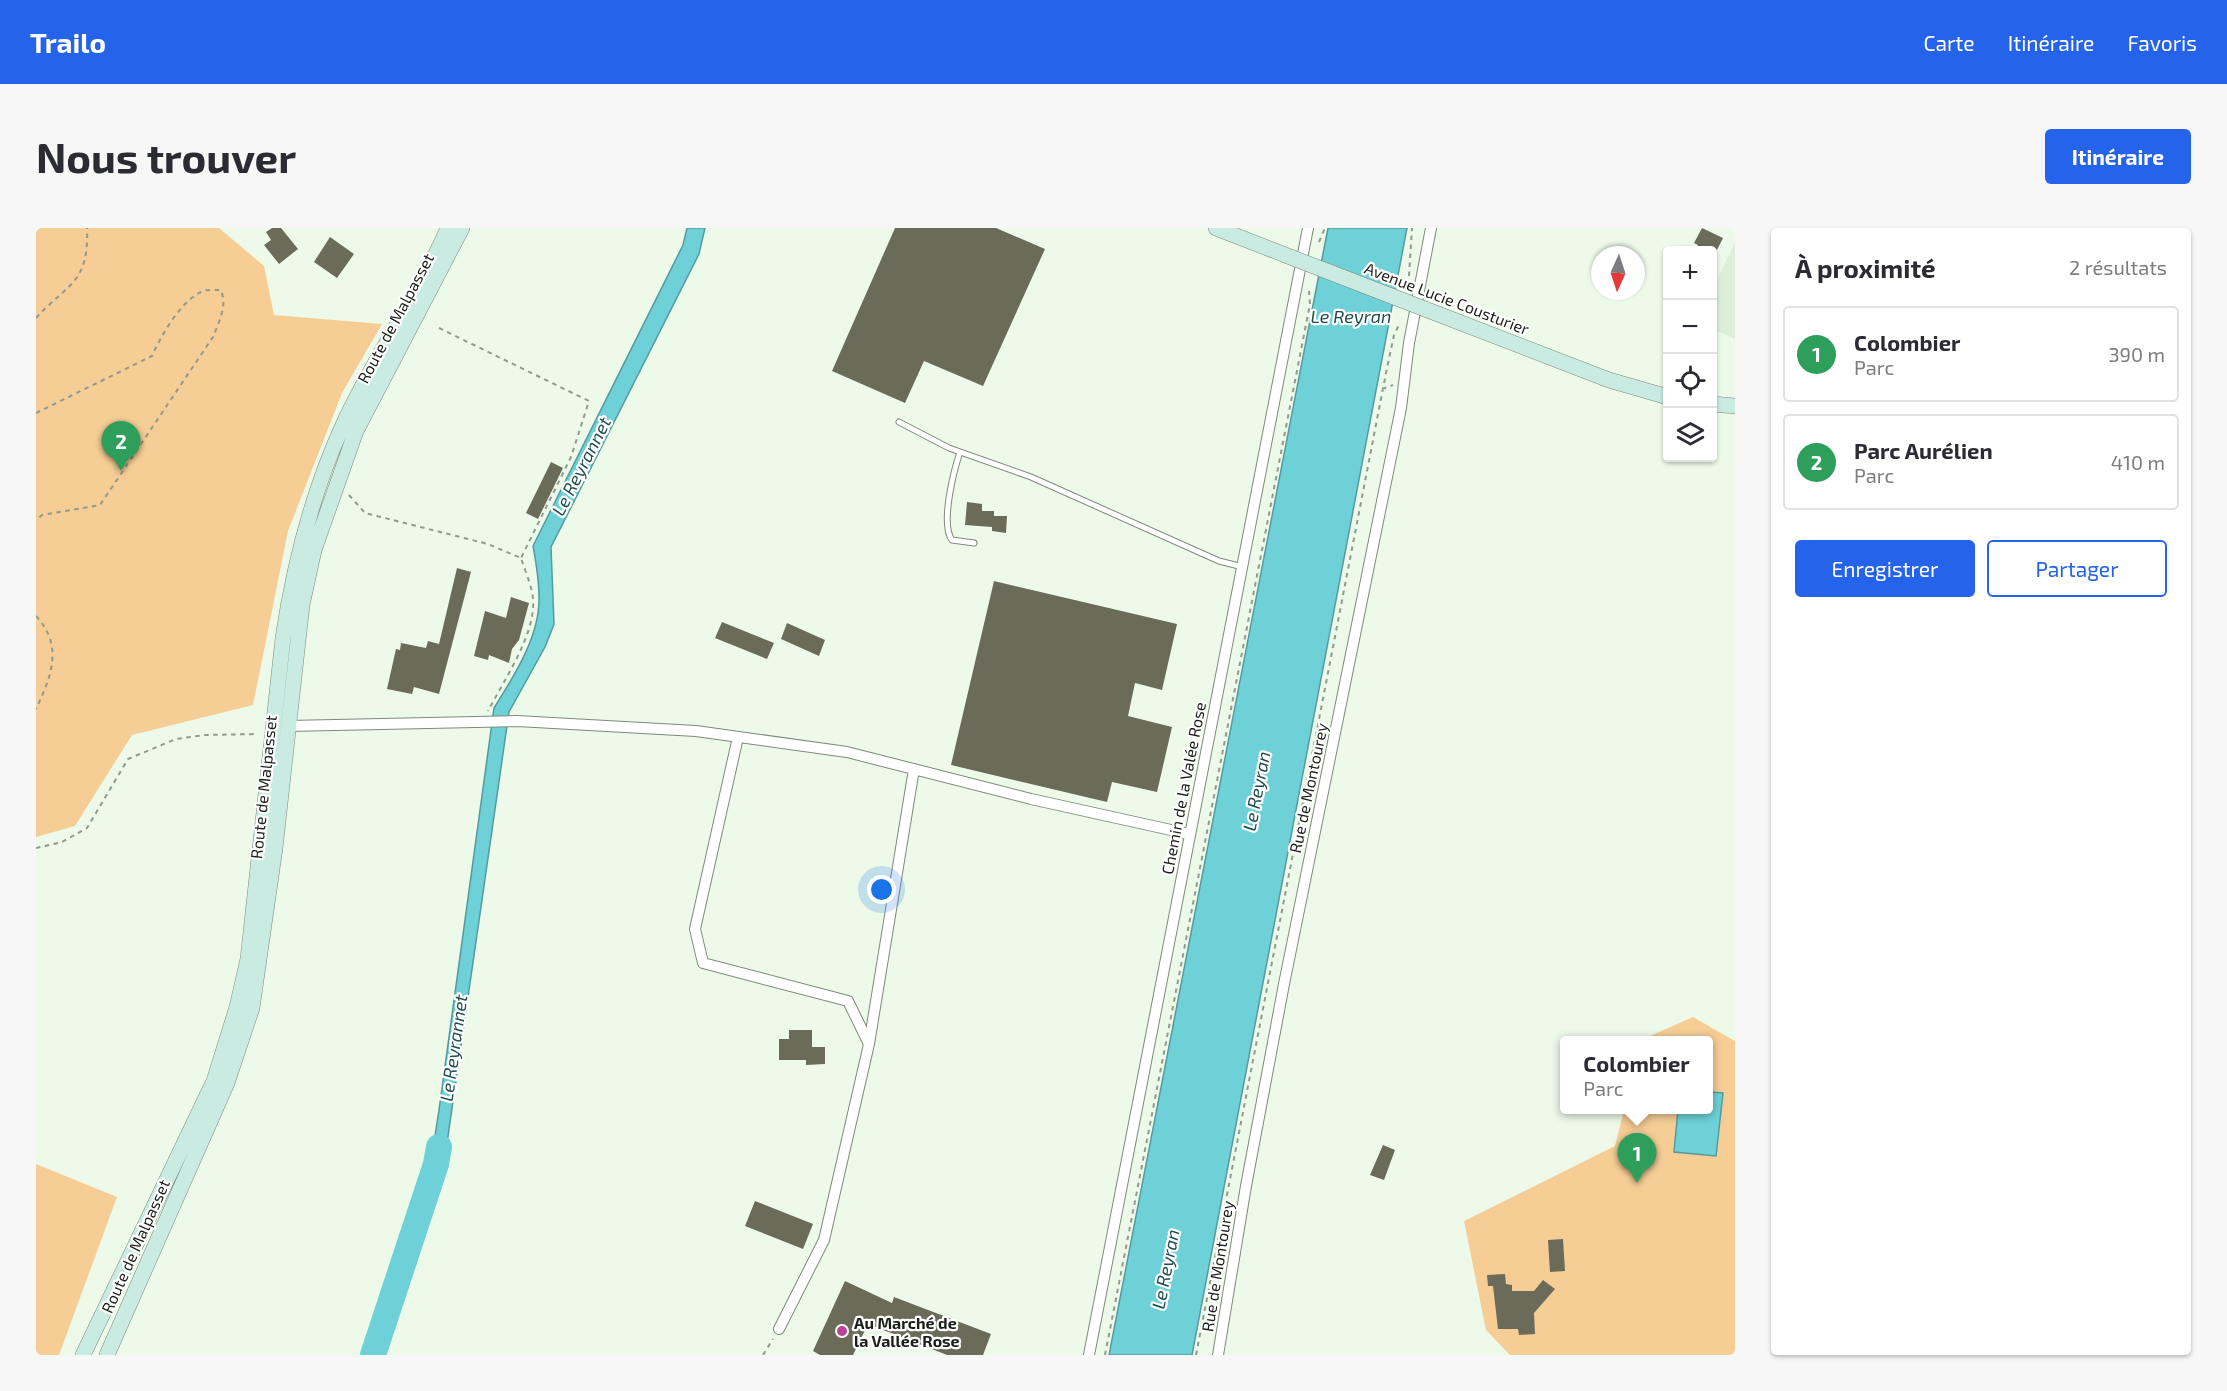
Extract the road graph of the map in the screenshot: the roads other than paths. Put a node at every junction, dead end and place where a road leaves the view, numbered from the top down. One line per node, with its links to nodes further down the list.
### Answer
1 (448, 228): 6 (main road, Route de Malpasset)
2 (462, 228): 6 (main road, Route de Malpasset)
3 (1216, 228): 7 (main road, Avenue Lucie Cousturier, bridge)
4 (1308, 228): 13 (street, Chemin de la Valée Rose)
5 (1431, 228): 24 (street, Rue de Montourey)
6 (412, 313): 14 (main road, Route de Malpasset); 14 (main road, Route de Malpasset)
7 (1663, 396)
8 (1717, 404): 9 (main road)
9 (1735, 406)
10 (899, 422): 11 (lane)
11 (960, 452): 12 (lane); 13 (lane)
12 (974, 543)
13 (1243, 567): 18 (street, Chemin de la Valée Rose)
14 (284, 701): 15 (main road, Route de Malpasset)
15 (278, 728): 16 (street); 21 (main road, Route de Malpasset); 22 (main road, Route de Malpasset)
16 (738, 737): 17 (street); 19 (street)
17 (914, 769): 18 (street); 19 (street)
18 (1189, 834): 23 (street, Chemin de la Valée Rose)
19 (869, 1044): 20 (street)
20 (779, 1329)
21 (83, 1355)
22 (107, 1355)
23 (1089, 1355)
24 (1218, 1355)

